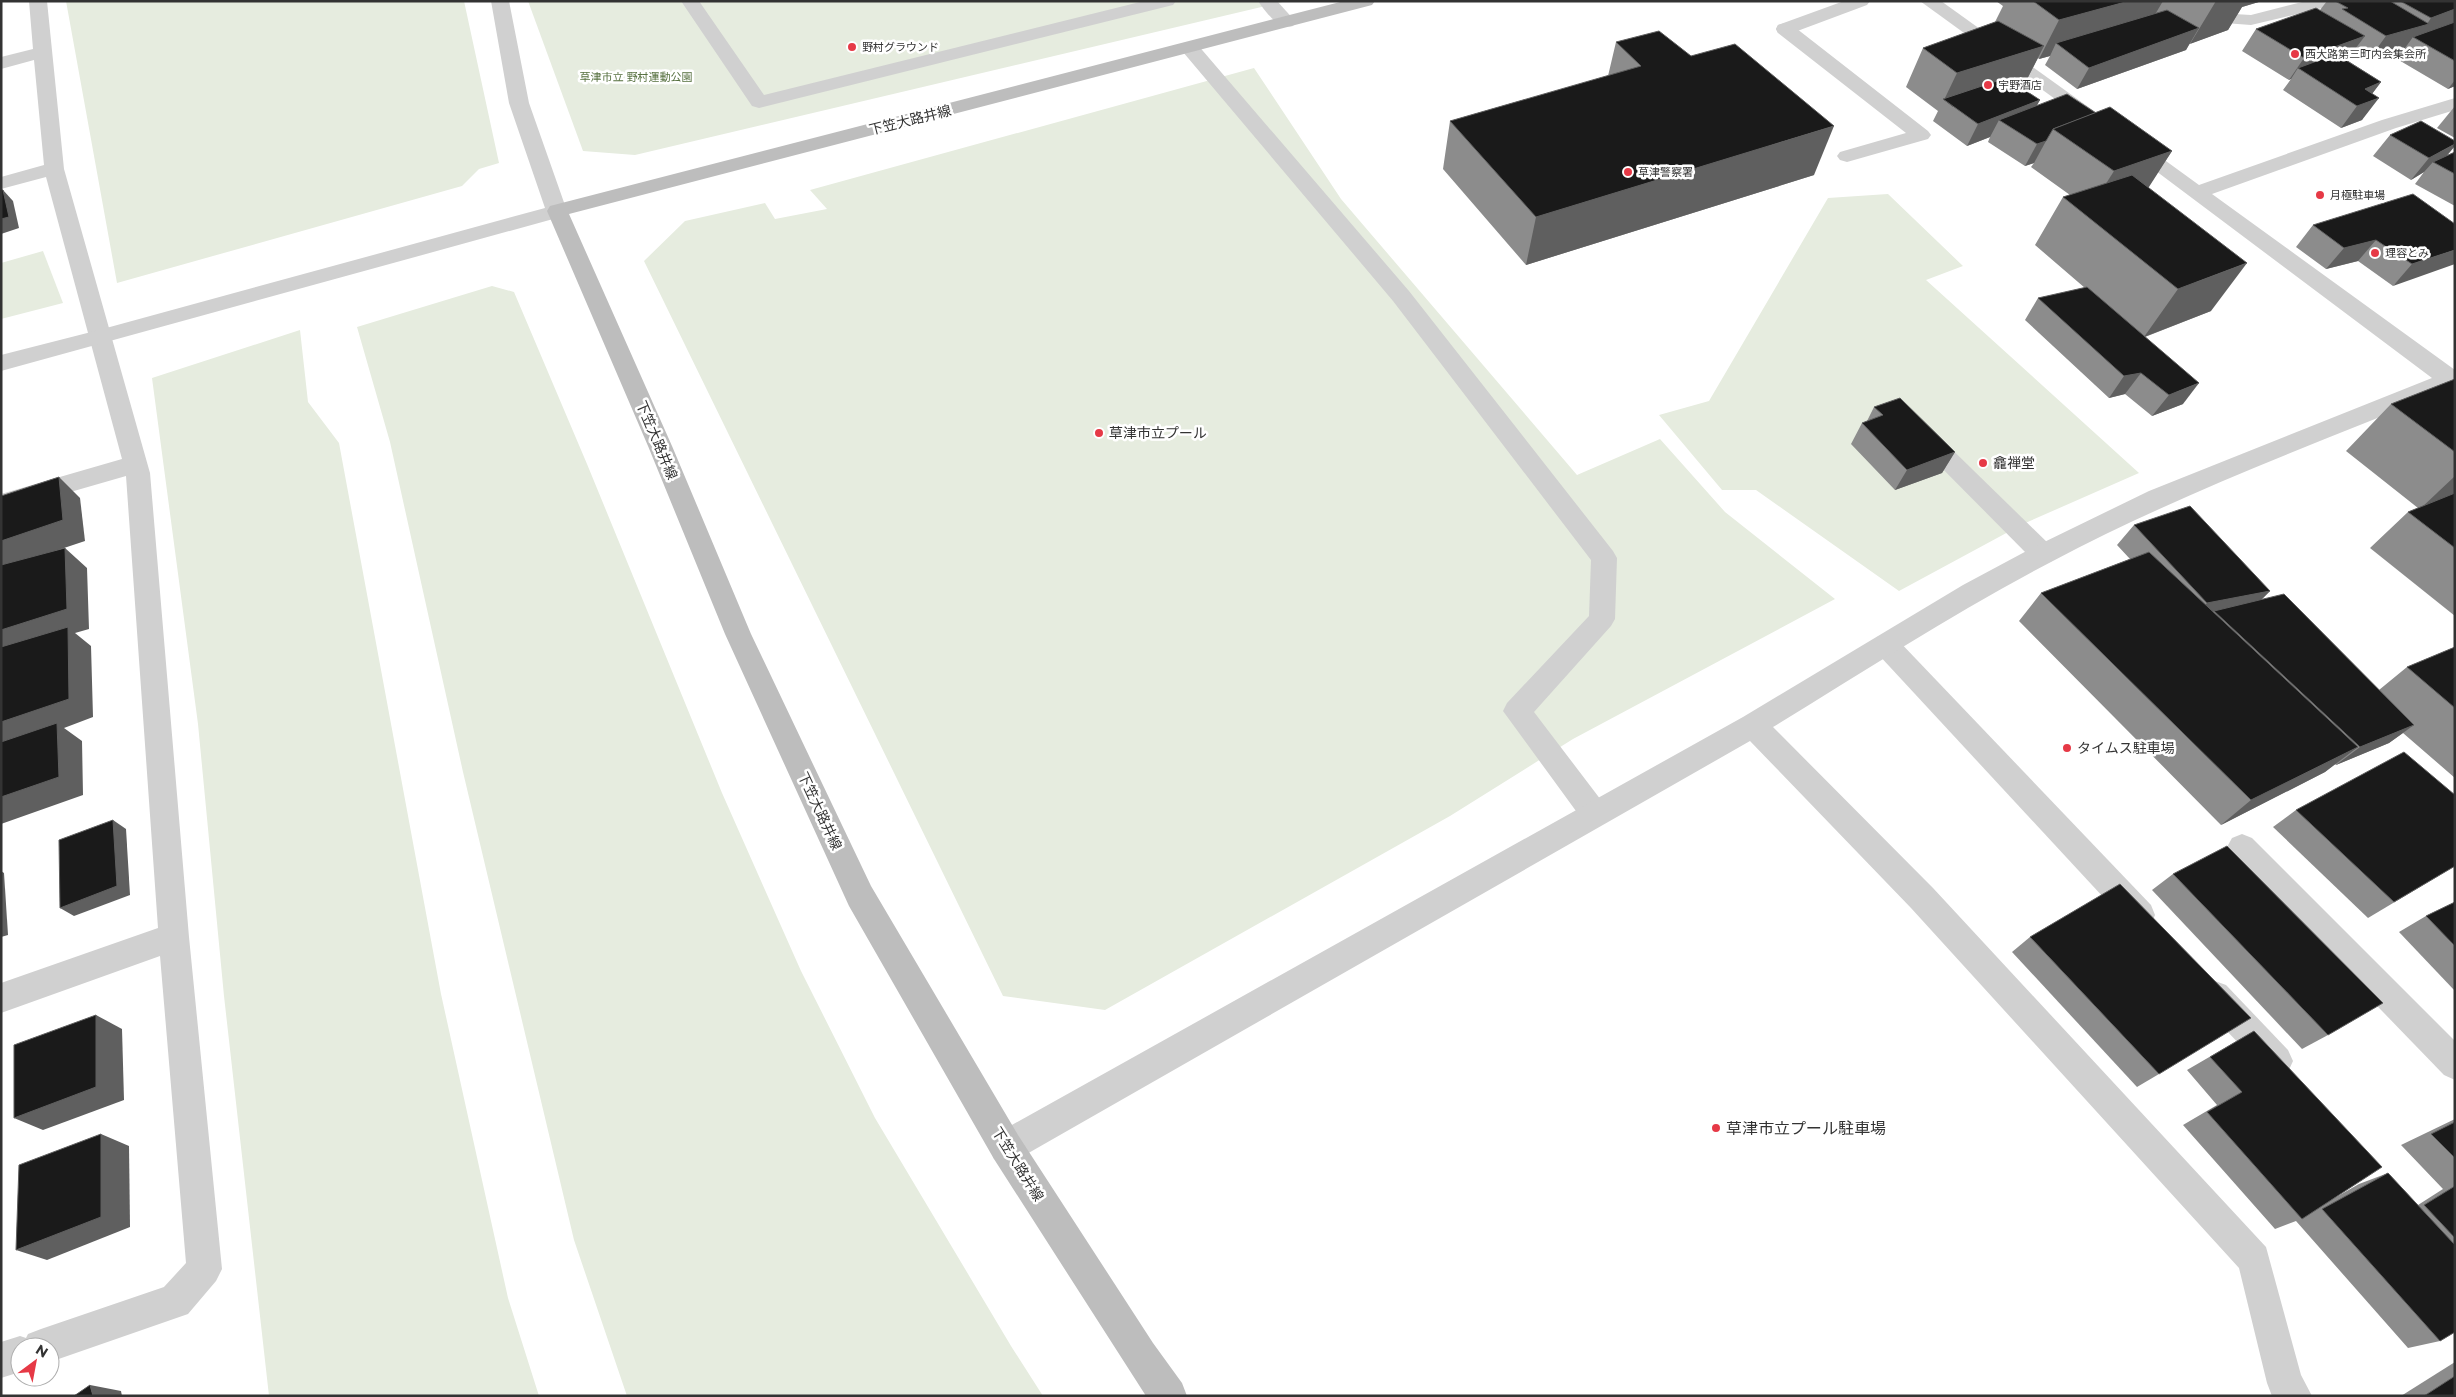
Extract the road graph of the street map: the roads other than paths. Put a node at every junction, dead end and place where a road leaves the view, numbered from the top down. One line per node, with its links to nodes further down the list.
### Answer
1 (38, 1): 13 (street)
2 (500, 1): 22 (street)
3 (690, 1): 4 (street)
4 (1167, 1)
5 (1267, 1): 11 (street)
6 (1366, 1): 11 (main road, 下笠大路井線)
7 (1861, 1): 18 (street)
8 (1930, 1): 21 (street)
9 (2200, 1): 10 (street)
10 (2329, 1)
11 (1287, 22): 12 (main road, 下笠大路井線)
12 (1190, 48): 22 (main road, 下笠大路井線); 32 (street)
13 (42, 52): 14 (street); 19 (street)
14 (1, 62)
15 (2455, 104): 16 (street)
16 (2389, 124): 17 (street); 21 (street)
17 (2413, 137)
18 (1847, 156)
19 (54, 169): 20 (street); 23 (street)
20 (1, 183)
21 (2198, 192): 25 (street)
22 (557, 211): 23 (street); 40 (main road, 下笠大路井線)
23 (99, 338): 24 (street); 27 (street)
24 (1, 363)
25 (2453, 380): 29 (street)
26 (1909, 421): 29 (street)
27 (135, 464): 28 (street); 35 (street)
28 (1, 503)
29 (2043, 554): 30 (street)
30 (1886, 644): 31 (street); 34 (street)
31 (1753, 725): 32 (street); 43 (street)
32 (1594, 813): 40 (street)
33 (2242, 847): 38 (street)
34 (2159, 936)
35 (174, 937): 37 (street); 41 (street)
36 (2200, 979): 39 (street)
37 (1, 998)
38 (2455, 1064)
39 (2295, 1081)
40 (1006, 1147): 42 (main road, 下笠大路井線)
41 (60, 1340)
42 (1169, 1396)
43 (2294, 1396)

